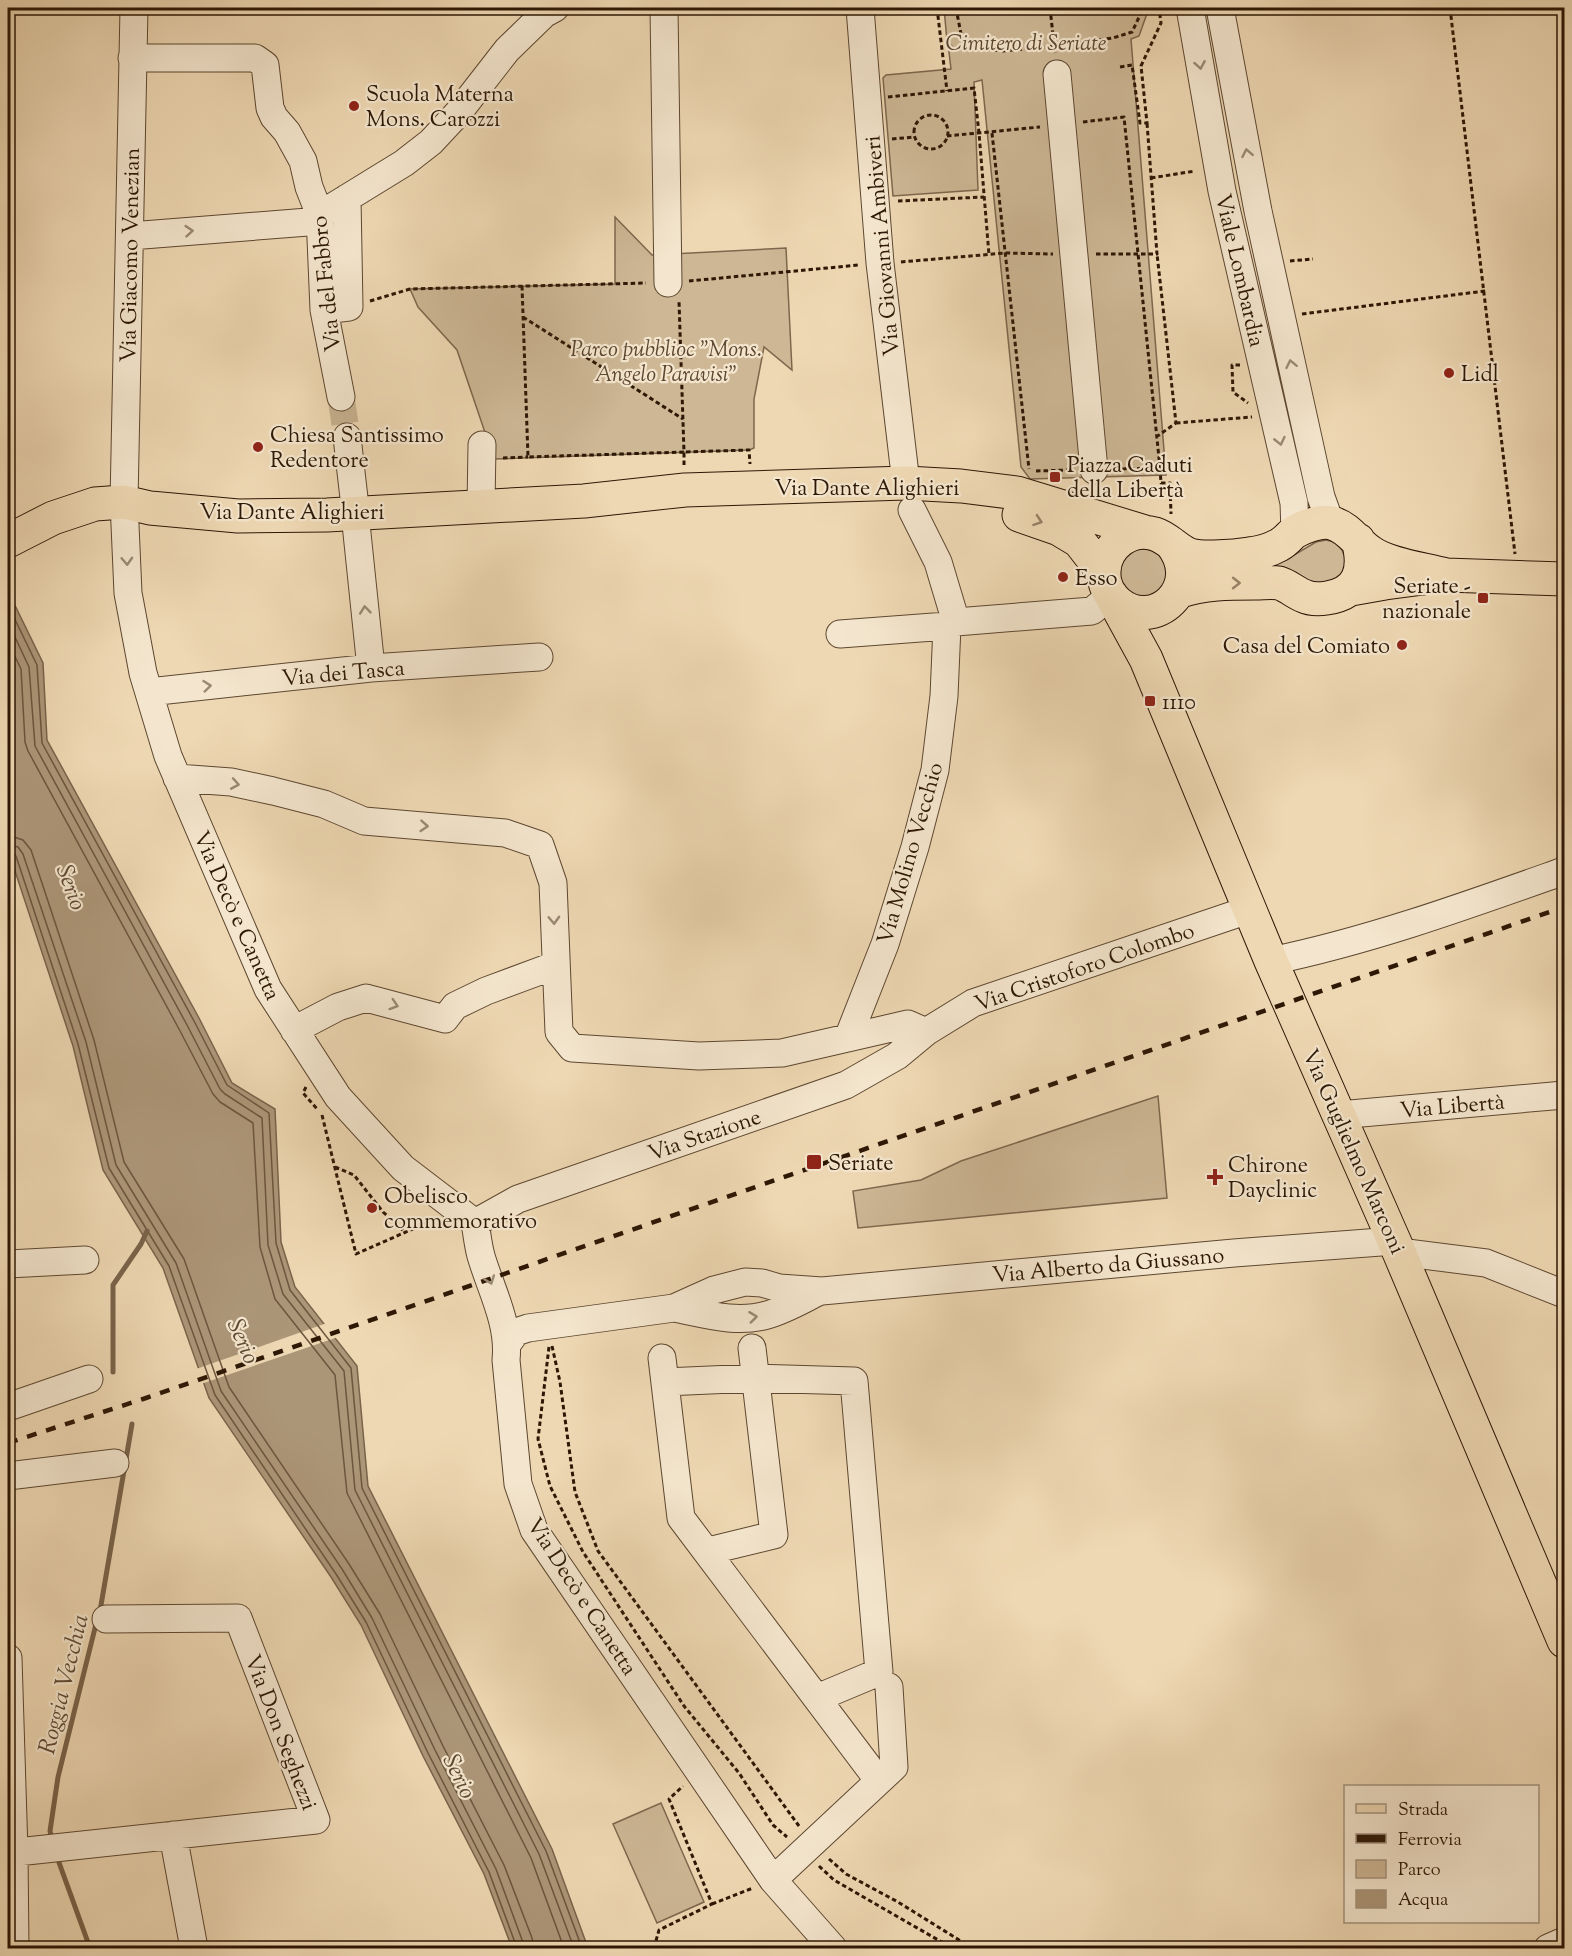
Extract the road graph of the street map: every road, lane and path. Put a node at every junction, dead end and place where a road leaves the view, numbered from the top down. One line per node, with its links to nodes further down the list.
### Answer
1 (134, 8): 17 (street, Via Giacomo Venezian)
2 (555, 8): 33 (street)
3 (664, 8): 44 (street)
4 (860, 8): 43 (street, Via Giovanni Ambiveri)
5 (937, 8): 15 (path)
6 (956, 8): 7 (path); 16 (path)
7 (967, 8)
8 (1050, 8): 16 (path)
9 (1140, 8): 16 (path)
10 (1159, 8): 22 (path)
11 (1190, 8): 31 (street, Viale Lombardia, one-way to 31)
12 (1220, 8): 35 (street, Viale Lombardia, one-way to 12)
13 (1450, 8): 46 (path)
14 (935, 40): 15 (path)
15 (941, 40): 20 (path)
16 (1054, 46): 19 (path)
17 (132, 58): 36 (street, Via del Fabbro); 37 (street, Via Giacomo Venezian)
18 (1120, 67): 22 (path)
19 (1057, 74): 23 (street)
20 (946, 91): 21 (path); 25 (path)
21 (882, 97)
22 (1146, 123): 30 (path)
23 (1062, 124): 24 (path); 39 (street); 42 (path)
24 (992, 132): 25 (path); 38 (path)
25 (980, 133): 26 (path); 32 (path)
26 (947, 136): 27 (path); 27 (path)
27 (914, 137): 28 (path)
28 (885, 140)
29 (1203, 169): 30 (path)
30 (1151, 178): 40 (path)
31 (1222, 191): 35 (street); 52 (street, Viale Lombardia)
32 (985, 197): 34 (path); 41 (path)
33 (347, 198): 36 (street); 47 (street)
34 (890, 202)
35 (1258, 212): 49 (street, Viale Lombardia)
36 (320, 214): 37 (street, one-way to 36); 47 (street, Via del Fabbro)
37 (130, 236): 66 (street, Via Giacomo Venezian)
38 (1005, 253): 39 (path); 41 (path); 63 (path)
39 (1074, 254): 42 (path); 60 (street)
40 (1157, 254): 42 (path); 54 (path)
41 (989, 255): 43 (path)
42 (1138, 255): 56 (path)
43 (880, 263): 44 (path); 64 (street, Via Giovanni Ambiveri)
44 (673, 282): 45 (path); 53 (path)
45 (522, 286): 47 (path); 48 (path)
46 (1485, 291): 49 (path); 75 (path)
47 (337, 309): 51 (street, Via del Fabbro)
48 (523, 317): 53 (path); 58 (path)
49 (1281, 317): 50 (street, Viale Lombardia, one-way to 49)
50 (1298, 392): 52 (street); 69 (street, Viale Lombardia)
51 (341, 397)
52 (1262, 406): 54 (path); 71 (street, Viale Lombardia, one-way to 71)
53 (683, 419): 58 (path)
54 (1176, 423): 56 (path)
55 (347, 437): 67 (street)
56 (1156, 437): 59 (path)
57 (482, 445): 68 (street)
58 (684, 452): 61 (path); 62 (path)
59 (1160, 468): 60 (path); 70 (path)
60 (1094, 470): 63 (path)
61 (751, 471)
62 (684, 473)
63 (1023, 482): 64 (main road, Via Dante Alighieri); 70 (main road, Via Dante Alighieri)
64 (909, 497): 65 (main road, Via Dante Alighieri); 80 (street, Via Molino Vecchio)
65 (584, 501): 68 (main road, Via Dante Alighieri); 77 (main road, Via Dante Alighieri, one-way to 77)
66 (124, 502): 67 (main road, Via Dante Alighieri); 73 (main road, Via Dante Alighieri); 85 (street, Via Decò e Canetta, one-way to 85)
67 (354, 506): 68 (main road, Via Dante Alighieri); 84 (street, one-way to 67)
68 (481, 506)
69 (1330, 522): 71 (main road, Via Dante Alighieri); 72 (main road)
70 (1162, 531): 71 (main road, Via Dante Alighieri); 77 (main road); 79 (main road)
71 (1295, 532)
72 (1358, 540): 74 (main road); 78 (main road)
73 (8, 542)
74 (1446, 575): 75 (main road); 78 (main road)
75 (1518, 579): 76 (main road)
76 (1564, 579)
77 (1107, 584): 79 (main road); 80 (street); 83 (main road, Via Guglielmo Marconi)
78 (1351, 589): 79 (main road, one-way to 78)
79 (1170, 600): 83 (main road)
80 (952, 624): 81 (street); 93 (street, Via Molino Vecchio)
81 (840, 634)
82 (538, 657): 84 (street, Via dei Tasca)
83 (1146, 659): 88 (main road, Via Guglielmo Marconi)
84 (371, 668): 85 (street, Via dei Tasca, one-way to 84)
85 (149, 692): 86 (street, Via Decò e Canetta)
86 (177, 778): 90 (street, one-way to 90); 91 (street, Via Decò e Canetta)
87 (1564, 871): 89 (street)
88 (1251, 909): 89 (main road, Via Guglielmo Marconi); 92 (street, Via Cristoforo Colombo)
89 (1271, 961): 96 (main road, Via Guglielmo Marconi)
90 (556, 965): 91 (street, one-way to 90); 93 (street)
91 (294, 1030): 94 (street, Via Decò e Canetta)
92 (926, 1032): 93 (street); 99 (street, Via Stazione)
93 (848, 1038)
94 (312, 1056): 97 (path); 99 (street, Via Decò e Canetta)
95 (1564, 1095): 96 (street, Via Libertà)
96 (1339, 1115): 101 (main road, Via Guglielmo Marconi)
97 (335, 1167): 100 (path); 100 (path)
98 (434, 1220): 100 (path)
99 (475, 1223): 107 (street, Via Decò e Canetta, one-way to 107)
100 (405, 1232)
101 (1396, 1246): 104 (street, Via Alberto da Giussano); 105 (street, Via Alberto da Giussano); 116 (main road, Via Guglielmo Marconi)
102 (85, 1260): 103 (street)
103 (8, 1264)
104 (1564, 1294)
105 (780, 1299): 106 (street); 106 (street, one-way to 105)
106 (714, 1303): 107 (street)
107 (508, 1342): 120 (street, Via Decò e Canetta)
108 (752, 1348): 109 (street)
109 (755, 1378): 114 (street); 114 (street); 119 (street)
110 (89, 1380): 111 (street)
111 (8, 1407)
112 (115, 1463): 113 (street)
113 (8, 1476)
114 (708, 1551): 119 (street)
115 (106, 1619): 122 (street, Via Don Seghezzi)
116 (1564, 1641)
117 (8, 1658): 124 (street)
118 (889, 1687): 121 (street)
119 (817, 1698): 121 (street)
120 (699, 1770): 125 (street, Via Decò e Canetta); 126 (path)
121 (879, 1781): 123 (street)
122 (173, 1835): 124 (street, Via Don Seghezzi); 129 (street)
123 (808, 1849): 123 (path); 125 (street); 132 (path); 133 (path)
124 (11, 1852): 128 (street)
125 (773, 1880): 126 (path); 131 (street, Via Decò e Canetta)
126 (712, 1904): 130 (path)
127 (1564, 1941): 134 (street)
128 (15, 1948)
129 (194, 1948)
130 (654, 1948)
131 (833, 1948)
132 (952, 1948)
133 (972, 1948)
134 (1548, 1948)

